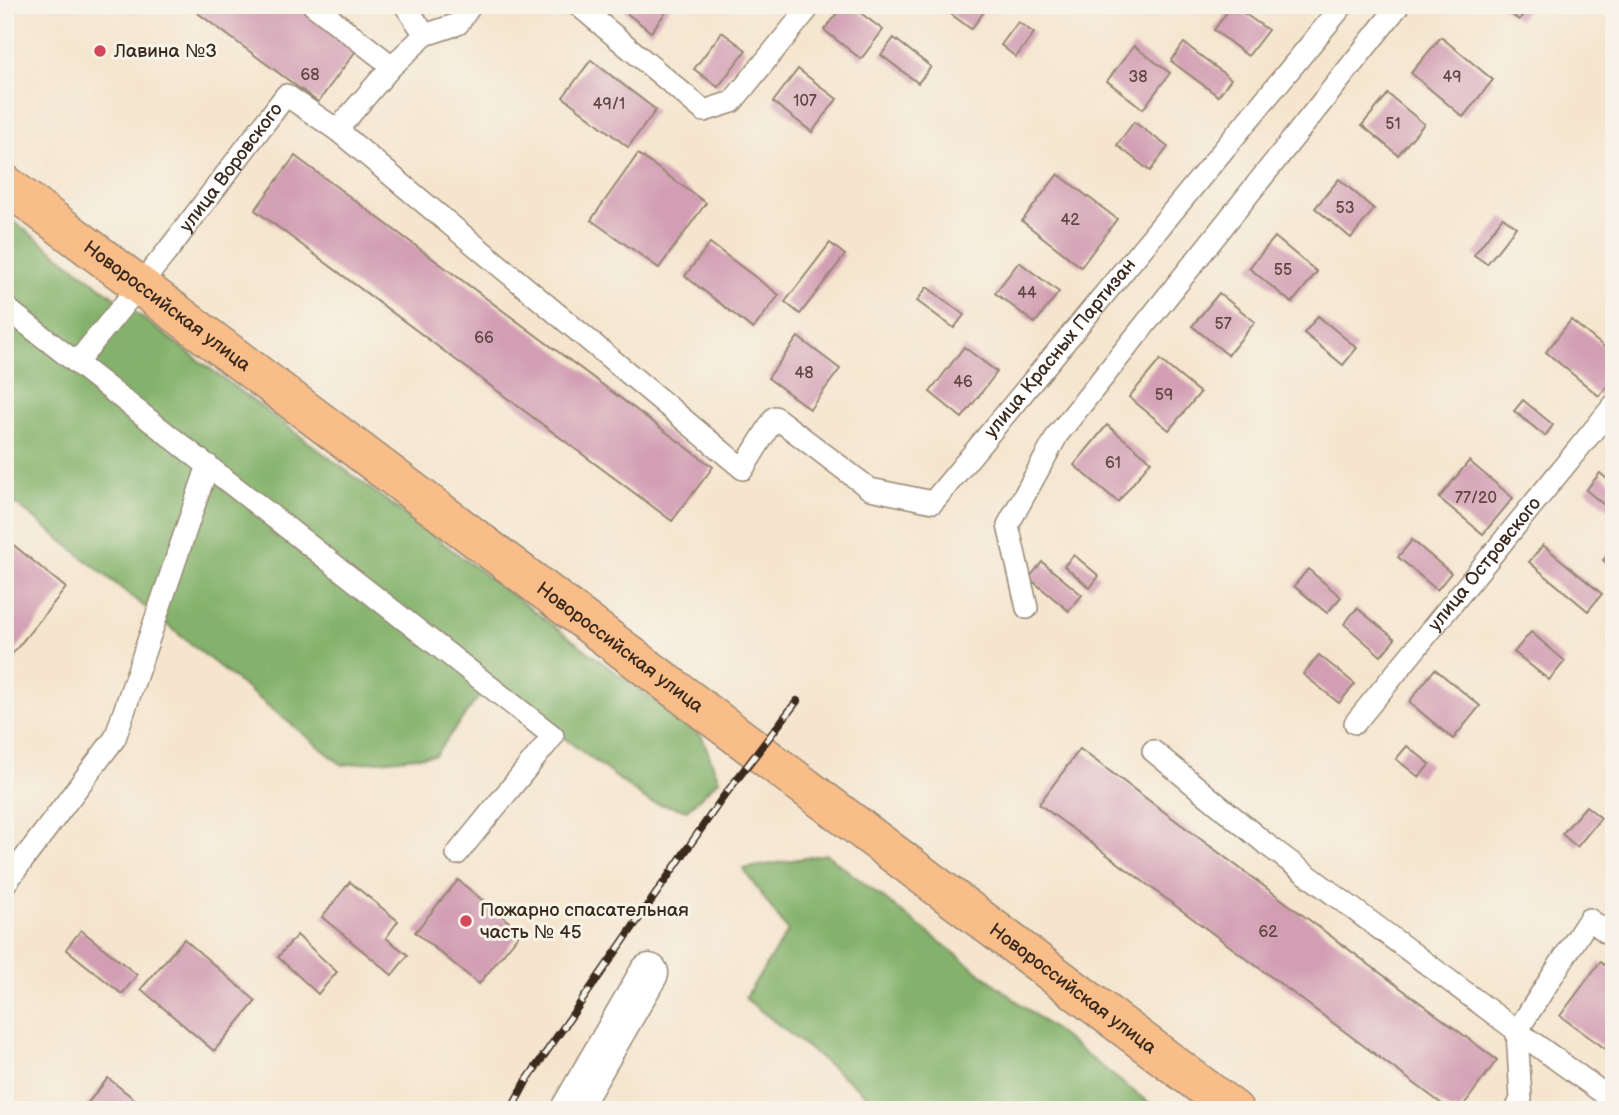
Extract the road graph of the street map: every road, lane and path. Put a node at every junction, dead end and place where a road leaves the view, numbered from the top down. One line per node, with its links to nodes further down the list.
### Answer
1 (313, 5): 9 (lane)
2 (405, 5): 8 (lane)
3 (471, 5): 8 (lane)
4 (578, 5): 5 (lane)
5 (811, 5)
6 (1343, 5): 10 (lane, улица Красных Партизан)
7 (1399, 5): 17 (lane)
8 (425, 35): 9 (lane)
9 (392, 66): 10 (lane)
10 (337, 130): 12 (lane, улица Воровского)
11 (5, 184): 12 (main road, Новороссийская улица)
12 (139, 285): 14 (lane); 27 (main road, Новороссийская улица)
13 (5, 307): 14 (lane)
14 (77, 362): 16 (lane)
15 (1614, 405): 18 (lane, улица Островского)
16 (208, 465): 20 (lane); 21 (lane)
17 (1027, 608)
18 (1356, 723)
19 (1153, 751): 24 (lane)
20 (457, 854)
21 (5, 884)
22 (1614, 939): 24 (lane)
23 (649, 973): 26 (street)
24 (1517, 1031): 25 (lane); 28 (lane)
25 (1614, 1101)
26 (570, 1110)
27 (1234, 1110)
28 (1516, 1110)

